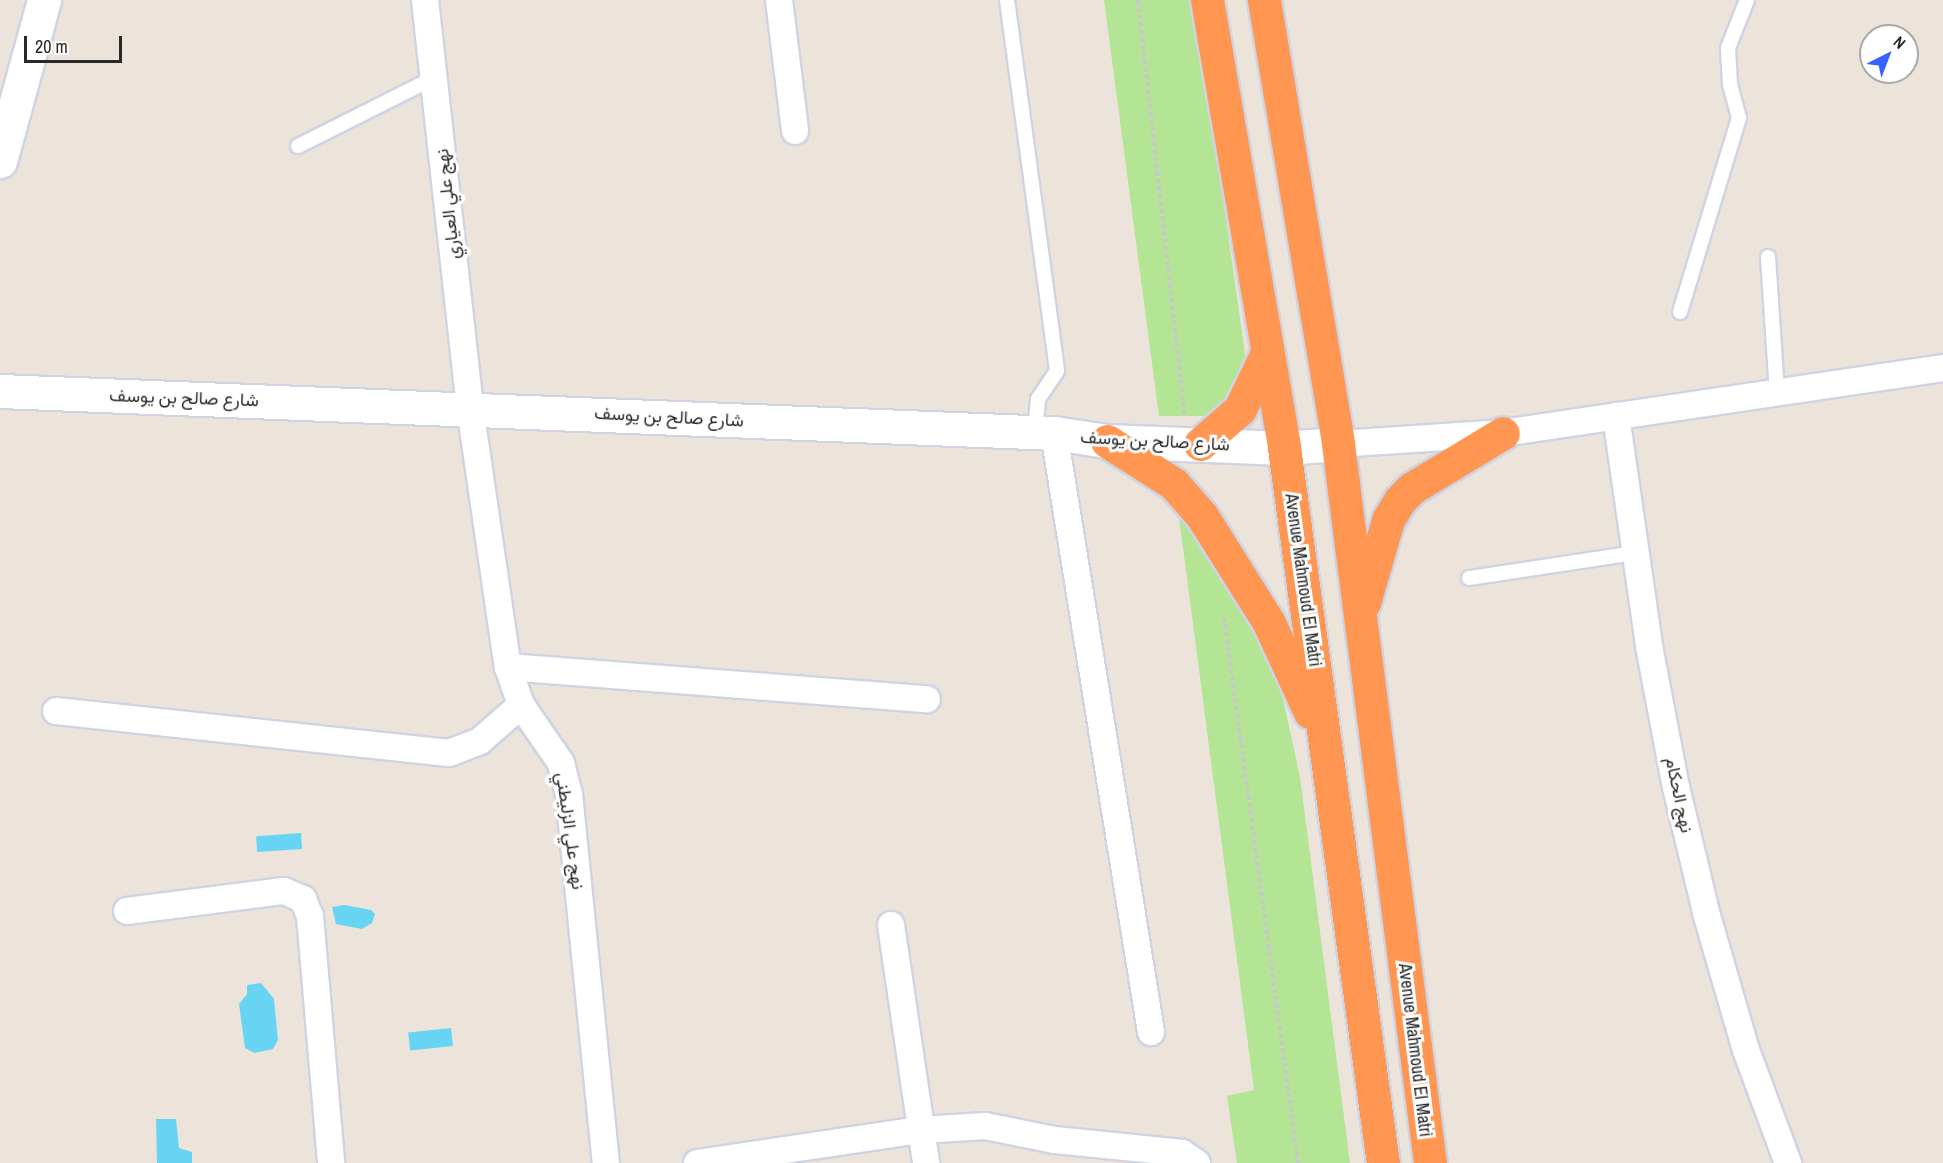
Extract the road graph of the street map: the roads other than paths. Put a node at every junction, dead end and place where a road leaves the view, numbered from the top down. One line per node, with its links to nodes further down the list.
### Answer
1 (44, 0): 11 (street)
2 (424, 0): 8 (street, نهج علي العياري)
3 (779, 0): 9 (street)
4 (1007, 0): 20 (lane)
5 (1207, 0): 14 (highway, Avenue Mahmoud El Matri)
6 (1264, 0): 24 (highway, Avenue Mahmoud El Matri)
7 (1748, 0): 13 (lane)
8 (434, 78): 10 (lane); 18 (street, نهج علي العياري)
9 (795, 131)
10 (298, 146)
11 (0, 161)
12 (1768, 257): 17 (lane)
13 (1680, 312)
14 (1267, 353): 23 (highway); 25 (highway, Avenue Mahmoud El Matri)
15 (1943, 368): 17 (street)
16 (0, 391): 18 (street, شارع صالح بن يوسف)
17 (1777, 394): 19 (street)
18 (470, 408): 20 (street, شارع صالح بن يوسف); 29 (street, نهج علي الزليطني)
19 (1616, 416): 21 (street); 26 (street, نهج الحكام)
20 (1045, 433): 22 (street, شارع صالح بن يوسف); 36 (street)
21 (1503, 433): 24 (street); 28 (highway)
22 (1107, 441): 23 (street, شارع صالح بن يوسف); 33 (highway)
23 (1200, 444): 25 (street, شارع صالح بن يوسف)
24 (1338, 444): 25 (street, شارع صالح بن يوسف); 28 (highway, Avenue Mahmoud El Matri)
25 (1284, 448): 33 (highway, Avenue Mahmoud El Matri)
26 (1635, 553): 27 (lane); 45 (street, نهج الحكام)
27 (1469, 579)
28 (1359, 622): 44 (highway, Avenue Mahmoud El Matri)
29 (508, 667): 30 (street); 31 (street, نهج علي الزليطني)
30 (927, 699)
31 (521, 705): 32 (street); 39 (street, نهج علي الزليطني)
32 (56, 711)
33 (1326, 750): 43 (highway, Avenue Mahmoud El Matri)
34 (127, 911): 38 (street)
35 (891, 925): 37 (street)
36 (1151, 1032)
37 (921, 1130): 40 (street); 41 (street); 42 (street)
38 (331, 1163)
39 (606, 1163)
40 (697, 1163)
41 (926, 1163)
42 (1197, 1163)
43 (1383, 1163)
44 (1430, 1163)
45 (1788, 1163)

